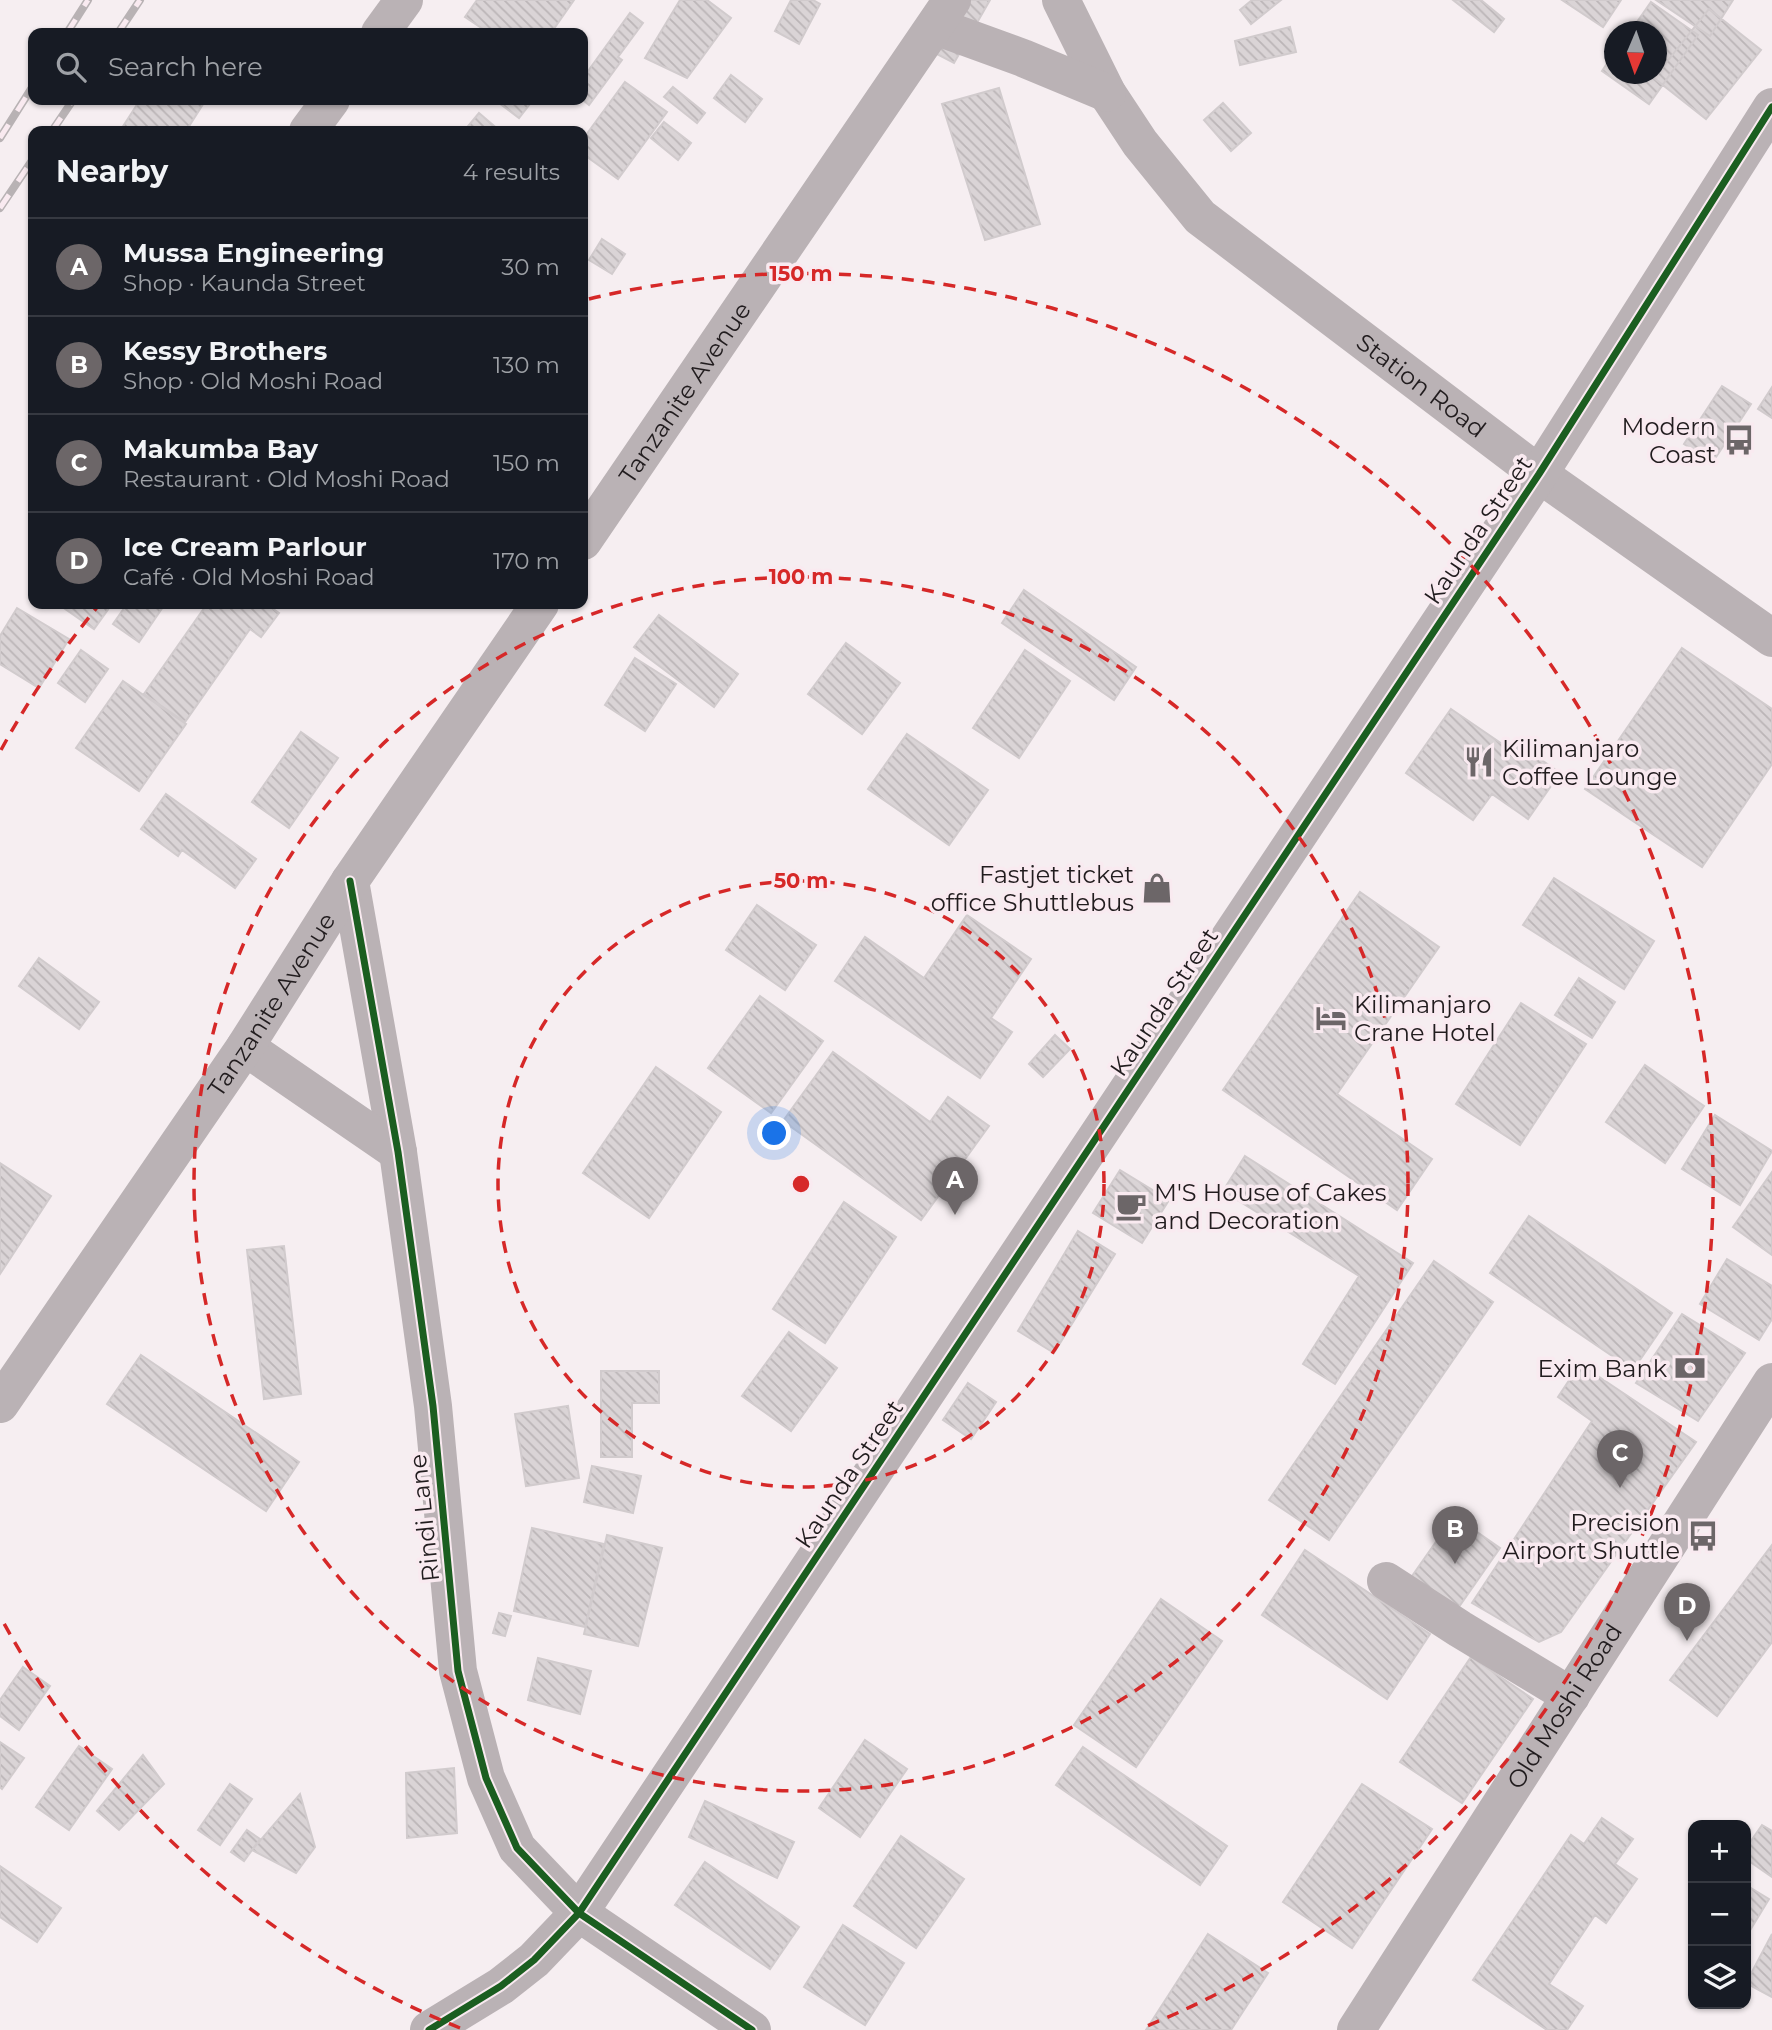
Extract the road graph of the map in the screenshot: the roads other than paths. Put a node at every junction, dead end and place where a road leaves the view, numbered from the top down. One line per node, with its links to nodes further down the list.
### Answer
1 (404, 0): 4 (street)
2 (1061, 0): 5 (street, Station Road)
3 (943, 13): 5 (street); 10 (street, Tanzanite Avenue)
4 (384, 28)
5 (1107, 93): 9 (street, Station Road)
6 (327, 105): 8 (street)
7 (1772, 107): 9 (street, Kaunda Street)
8 (313, 126)
9 (1539, 474): 12 (street, Station Road); 20 (street, Kaunda Street)
10 (588, 534)
11 (537, 609): 13 (street, Tanzanite Avenue)
12 (1772, 638)
13 (350, 881): 14 (street, Tanzanite Avenue); 15 (street, Rindi Lane)
14 (245, 1047): 15 (street); 17 (street, Tanzanite Avenue)
15 (398, 1152): 20 (street, Rindi Lane)
16 (1772, 1382): 19 (street, Old Moshi Road)
17 (0, 1404)
18 (1386, 1581): 19 (street)
19 (1571, 1696): 23 (street, Old Moshi Road)
20 (579, 1913): 21 (street, Kaunda Street); 22 (street, Rindi Lane)
21 (429, 2030)
22 (752, 2030)
23 (1356, 2030)

